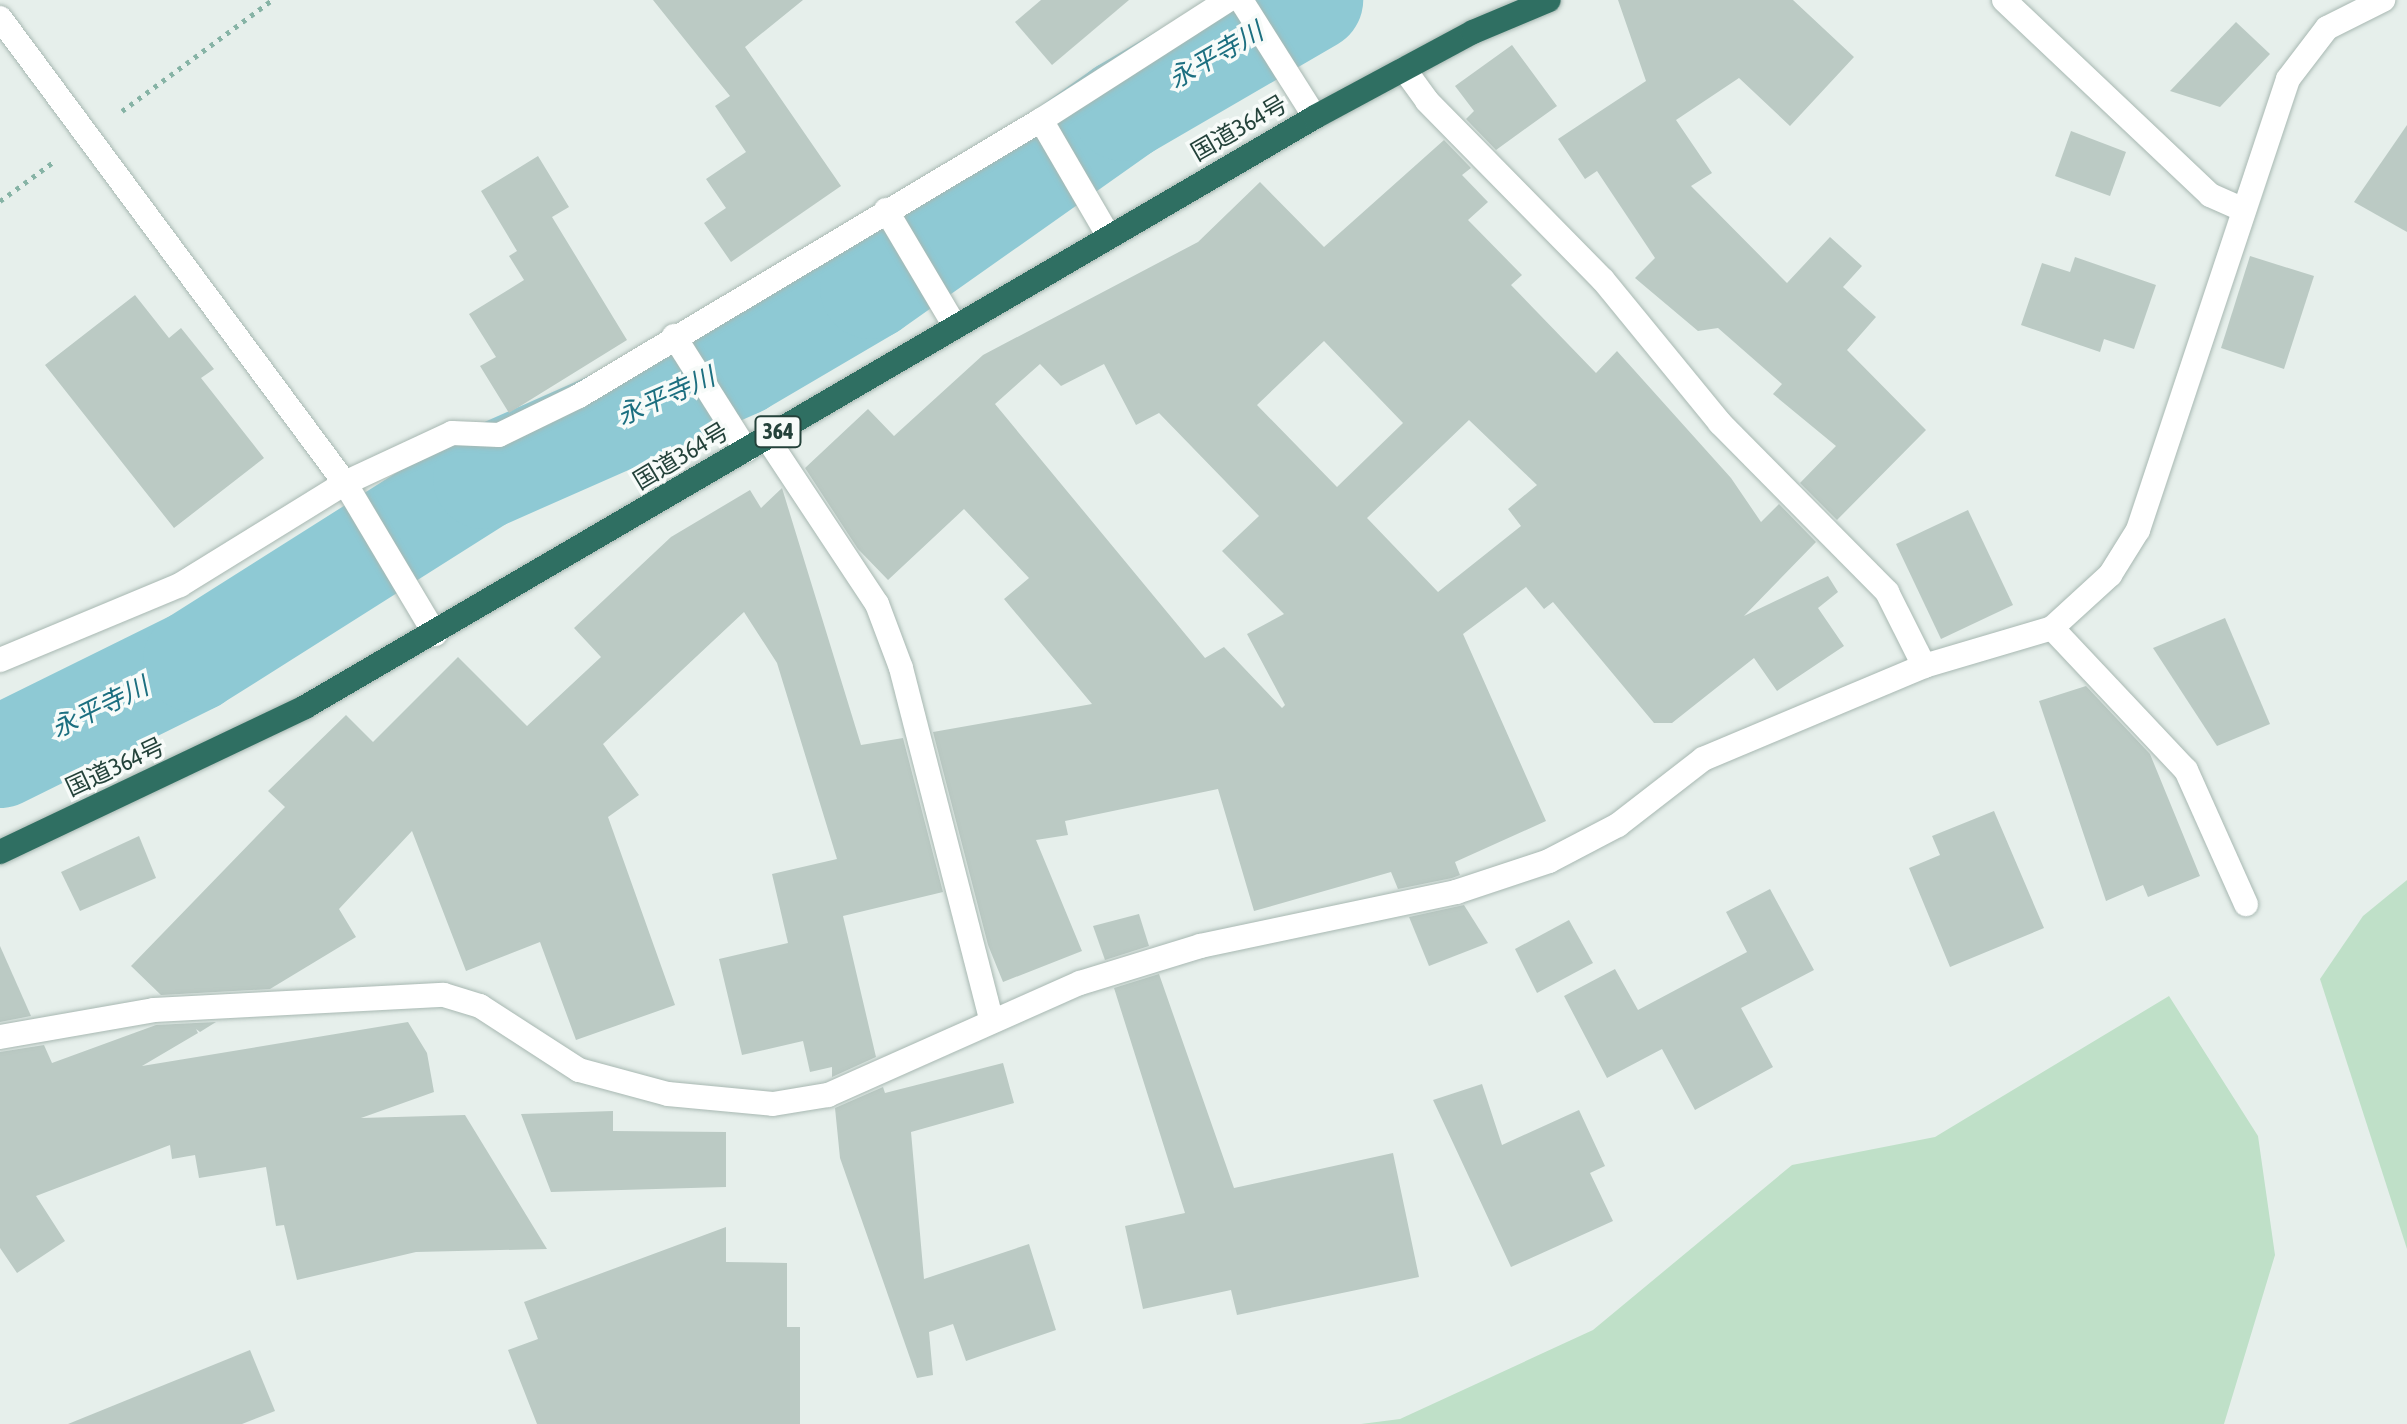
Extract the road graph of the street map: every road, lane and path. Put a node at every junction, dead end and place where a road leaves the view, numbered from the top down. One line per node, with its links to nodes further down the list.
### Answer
1 (272, 0): 10 (path)
2 (1549, 0): 7 (highway, 国道364号 / 364)
3 (2004, 0): 12 (street)
4 (2383, 0): 12 (street)
5 (1238, 3): 8 (street); 9 (street)
6 (0, 18): 10 (street)
7 (1404, 69): 8 (highway, 国道364号 / 364); 22 (street)
8 (1315, 117): 14 (highway, 国道364号 / 364)
9 (1045, 126): 13 (street); 14 (street)
10 (88, 136): 11 (path); 18 (street)
11 (0, 201)
12 (2241, 209): 19 (street)
13 (889, 216): 15 (street); 16 (street)
14 (1108, 235): 15 (highway, 国道364号 / 364)
15 (955, 326): 17 (highway, 国道364号 / 364)
16 (678, 342): 17 (street); 18 (street)
17 (757, 444): 20 (highway, 国道364号 / 364); 25 (street)
18 (345, 483): 20 (street); 21 (street)
19 (2052, 628): 22 (street); 24 (street)
20 (435, 634): 23 (highway, 国道364号 / 364)
21 (0, 660)
22 (1924, 666): 25 (street)
23 (0, 852)
24 (2246, 904)
25 (991, 1018): 26 (street)
26 (0, 1037)

